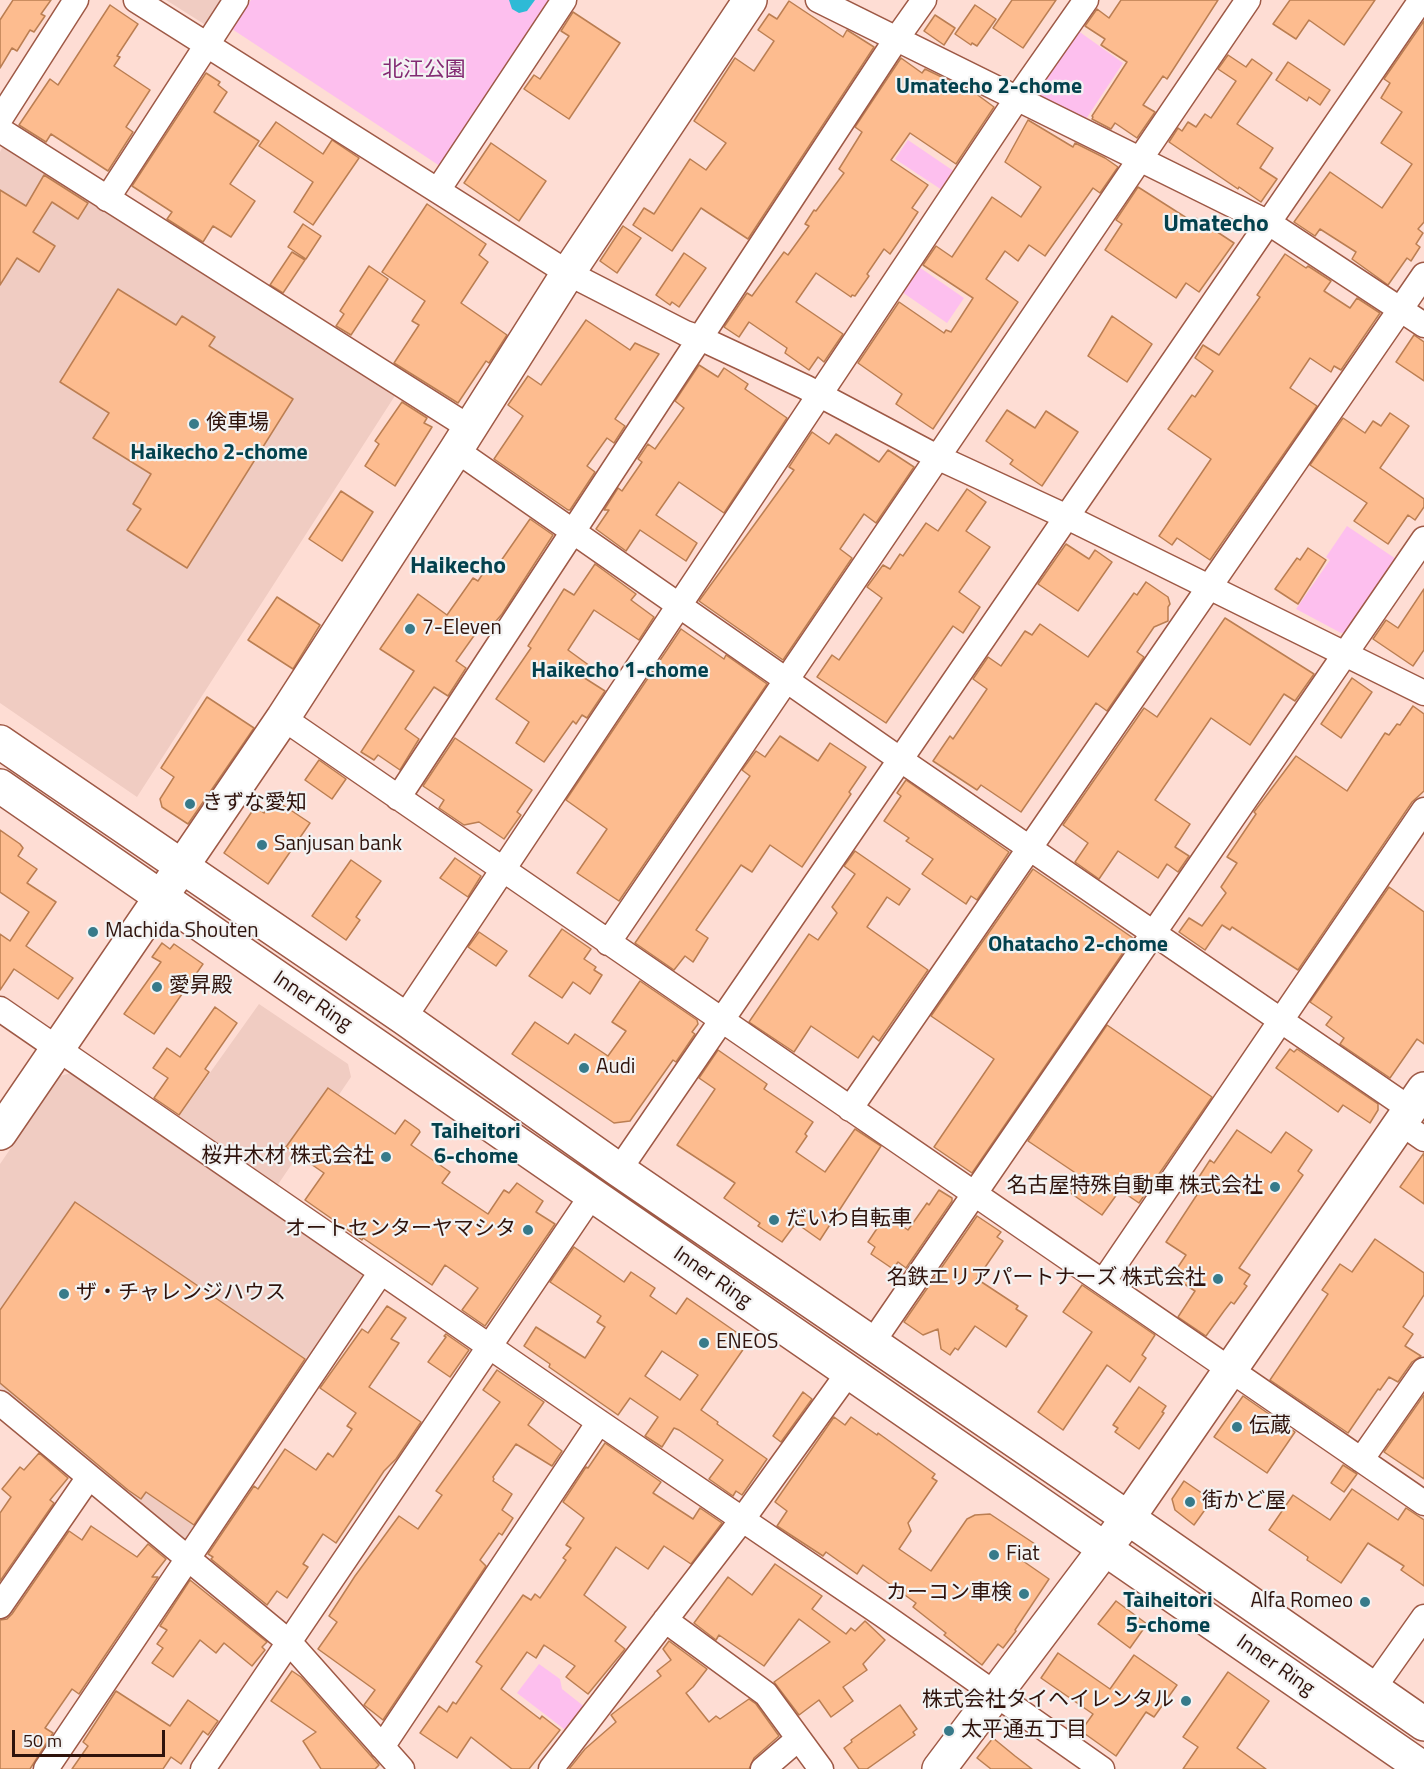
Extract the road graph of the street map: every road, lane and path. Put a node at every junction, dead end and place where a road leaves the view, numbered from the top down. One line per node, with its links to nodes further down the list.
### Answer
1 (76, 0): 14 (street)
2 (136, 0): 12 (street)
3 (236, 0): 12 (street)
4 (564, 0): 17 (street)
5 (750, 0): 20 (main road)
6 (818, 0): 11 (street)
7 (924, 0): 11 (street)
8 (1086, 0): 13 (street)
9 (1248, 0): 16 (street)
10 (1421, 0): 19 (street)
11 (897, 38): 13 (street); 24 (street)
12 (207, 44): 17 (street); 18 (street)
13 (1018, 98): 16 (street); 25 (street)
14 (0, 119)
15 (0, 130): 18 (street)
16 (1141, 158): 19 (street); 27 (street)
17 (438, 190): 20 (street)
18 (107, 198): 26 (street)
19 (1269, 223): 22 (street); 28 (street)
20 (568, 273): 24 (street); 26 (main road)
21 (1424, 275): 22 (street)
22 (1400, 310): 23 (street); 31 (street)
23 (1424, 325)
24 (700, 338): 25 (street); 29 (street)
25 (820, 396): 27 (street); 32 (street)
26 (463, 439): 29 (street); 36 (main road)
27 (937, 456): 28 (street); 34 (street)
28 (1067, 517): 31 (street); 38 (street)
29 (574, 531): 32 (street); 40 (street)
30 (1424, 539): 33 (street)
31 (1207, 588): 33 (street); 42 (street)
32 (680, 606): 34 (street); 44 (street)
33 (1345, 654): 35 (street); 46 (street)
34 (786, 680): 38 (street); 47 (street)
35 (1424, 693)
36 (283, 718): 40 (street); 43 (main road)
37 (0, 742): 43 (main road, Inner Ring)
38 (901, 760): 42 (street); 51 (street)
39 (0, 786): 45 (main road, Inner Ring)
40 (398, 798): 44 (street)
41 (1424, 810): 50 (street)
42 (1029, 848): 46 (street); 53 (street)
43 (182, 867): 45 (main road); 49 (main road, Inner Ring)
44 (503, 870): 47 (street); 49 (street)
45 (161, 898): 52 (main road); 58 (main road, Inner Ring)
46 (1154, 933): 50 (street); 57 (street)
47 (608, 942): 51 (street)
48 (0, 1009): 52 (street)
49 (404, 1018): 56 (main road, Inner Ring)
50 (1281, 1020): 54 (street); 60 (street)
51 (722, 1021): 53 (street); 56 (street)
52 (58, 1049): 55 (main road); 59 (street)
53 (850, 1109): 57 (street)
54 (1415, 1115): 63 (main road)
55 (0, 1133)
56 (619, 1170): 61 (main road, Inner Ring)
57 (975, 1194): 60 (street); 61 (street)
58 (592, 1195): 62 (street); 65 (main road, Inner Ring)
59 (381, 1272): 62 (street); 74 (street)
60 (1103, 1282): 63 (street)
61 (872, 1343): 71 (main road, Inner Ring)
62 (489, 1347): 67 (street); 78 (street)
63 (1231, 1370): 68 (street); 71 (main road)
64 (1424, 1370): 68 (street)
65 (849, 1372): 72 (street); 73 (main road, Inner Ring)
66 (0, 1403): 69 (street)
67 (599, 1422): 72 (street); 83 (street)
68 (1361, 1460): 70 (street)
69 (89, 1477): 74 (street); 75 (street)
70 (1424, 1503)
71 (1128, 1518): 73 (main road); 79 (main road, Inner Ring)
72 (742, 1520): 77 (street); 80 (street)
73 (1104, 1548): 80 (main road); 92 (main road, Inner Ring)
74 (188, 1559): 78 (street); 84 (street)
75 (0, 1606)
76 (1424, 1617): 79 (street)
77 (665, 1620): 82 (street); 87 (street)
78 (290, 1643): 83 (street); 85 (street)
79 (1373, 1689): 81 (main road, Inner Ring)
80 (996, 1695): 90 (main road); 91 (street)
81 (1424, 1724)
82 (798, 1739): 88 (street); 89 (street)
83 (382, 1747): 86 (street)
84 (46, 1769)
85 (203, 1769)
86 (402, 1769)
87 (551, 1769)
88 (763, 1769)
89 (821, 1769)
90 (939, 1769)
91 (1102, 1769)
92 (1424, 1769)

